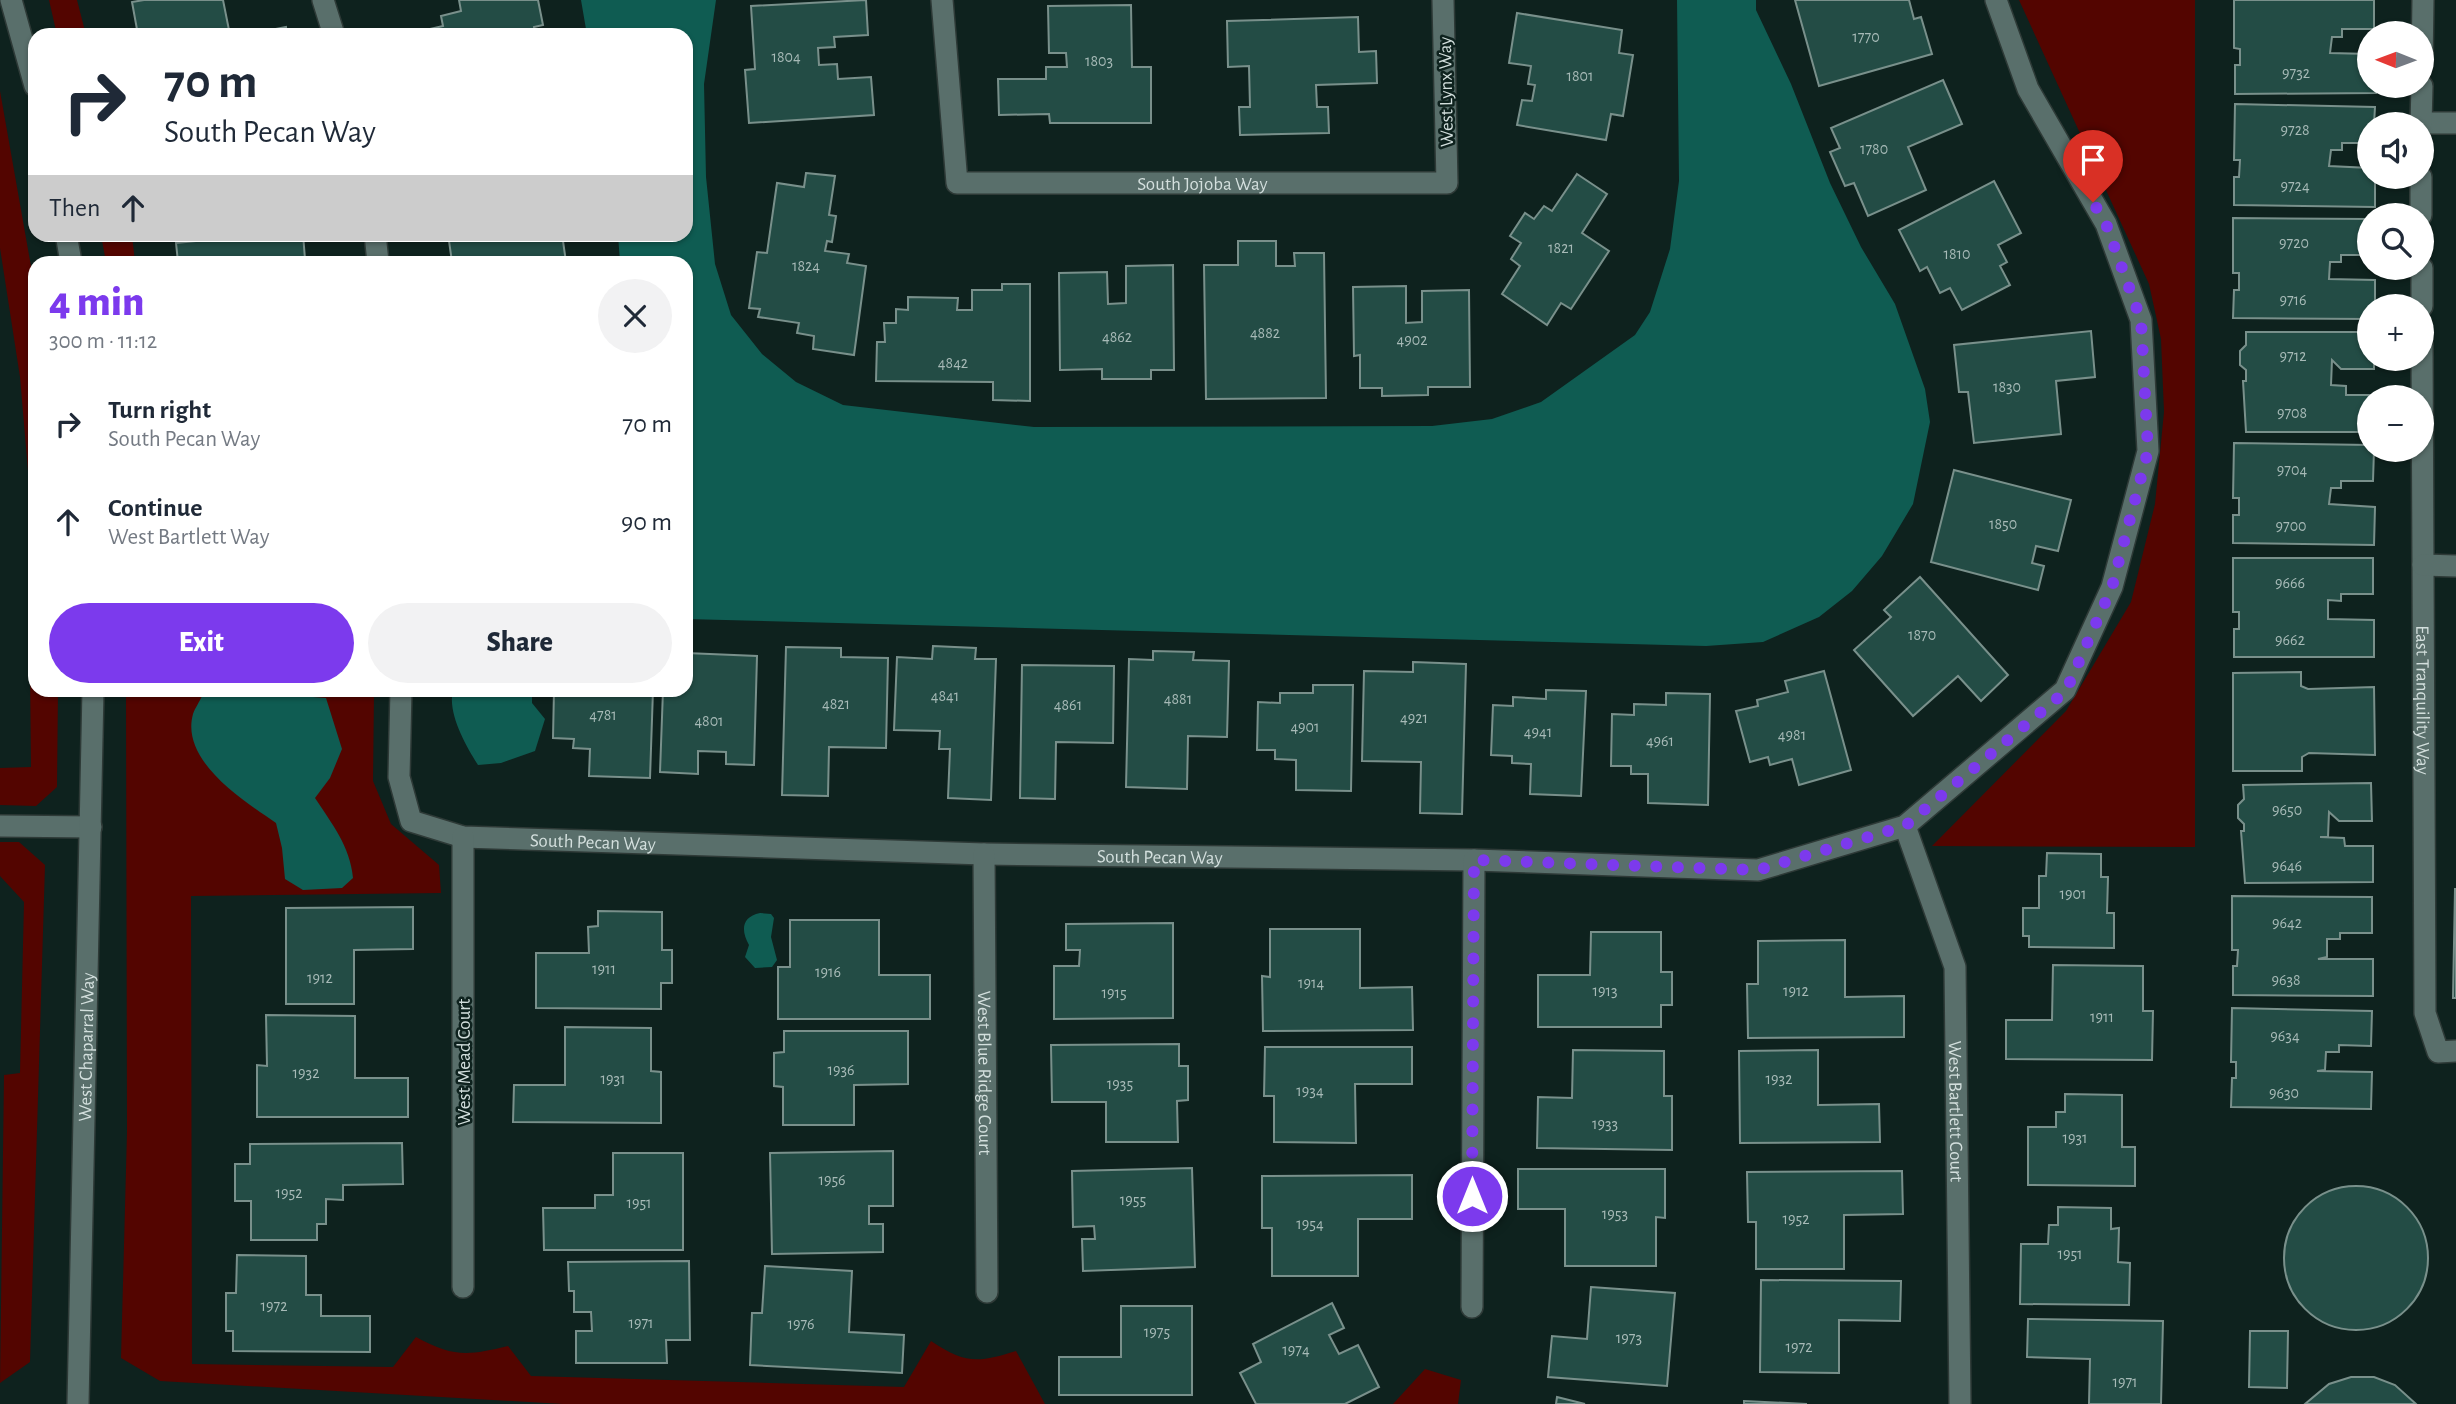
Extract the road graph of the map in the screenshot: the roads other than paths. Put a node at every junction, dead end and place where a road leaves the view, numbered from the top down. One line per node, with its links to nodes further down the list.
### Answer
1 (11, 0): 9 (street)
2 (323, 0): 8 (street)
3 (942, 0): 12 (street, South Jojoba Way)
4 (1443, 0): 12 (street, West Lynx Way)
5 (1996, 0): 19 (street)
6 (2423, 0): 7 (street)
7 (2423, 21)
8 (332, 28)
9 (28, 61)
10 (2456, 123): 11 (street)
11 (2434, 124)
12 (1447, 183)
13 (2422, 371): 14 (street, East Tranquility Way)
14 (2423, 565): 15 (street); 24 (street, East Tranquility Way)
15 (2456, 566)
16 (93, 697): 20 (street, West Chaparral Way)
17 (401, 697): 21 (street, South Pecan Way)
18 (0, 826): 20 (street)
19 (1905, 826): 23 (street, South Pecan Way); 29 (street, West Bartlett Court)
20 (91, 827): 28 (street, West Chaparral Way)
21 (463, 837): 22 (street, South Pecan Way); 25 (street, West Mead Court)
22 (984, 854): 23 (street, South Pecan Way); 26 (street, West Blue Ridge Court)
23 (1474, 860): 27 (street)
24 (2447, 1052)
25 (463, 1287)
26 (987, 1292)
27 (1472, 1307)
28 (78, 1404)
29 (1960, 1404)

